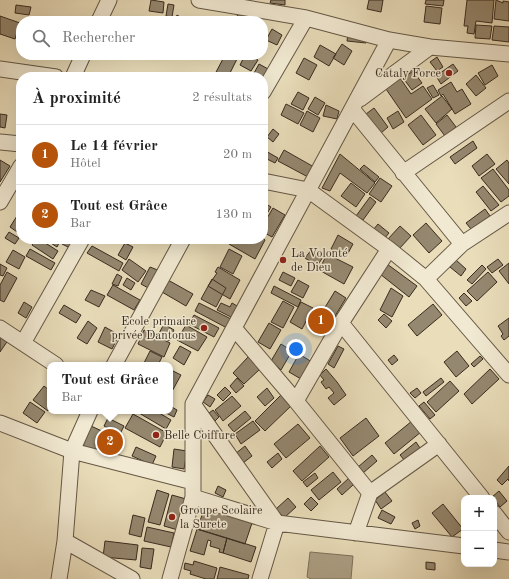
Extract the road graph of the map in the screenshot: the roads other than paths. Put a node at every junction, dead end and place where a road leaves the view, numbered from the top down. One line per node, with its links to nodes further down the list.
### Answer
1 (109, 0): 4 (street)
2 (199, 0): 3 (street)
3 (250, 4): 5 (street)
4 (101, 16)
5 (306, 18): 6 (street); 13 (street)
6 (389, 40): 7 (street); 15 (street)
7 (430, 47): 8 (street); 15 (street)
8 (509, 54)
9 (80, 60): 12 (street)
10 (0, 69): 11 (street)
11 (21, 72)
12 (74, 72)
13 (268, 83)
14 (509, 101): 18 (street)
15 (355, 106): 18 (street); 21 (street)
16 (0, 142): 17 (street)
17 (16, 144)
18 (403, 173): 26 (street)
19 (16, 175): 22 (street)
20 (268, 182): 21 (street)
21 (308, 190): 27 (street); 31 (street)
22 (0, 202)
23 (508, 215): 26 (street)
24 (79, 244): 32 (street)
25 (180, 244): 34 (street)
26 (462, 244): 28 (street)
27 (389, 249): 28 (street); 29 (street)
28 (426, 279): 35 (street)
29 (341, 323): 36 (street); 40 (street)
30 (0, 328): 32 (street)
31 (234, 328): 36 (street); 37 (street)
32 (23, 343): 33 (street)
33 (52, 362)
34 (116, 362)
35 (509, 375)
36 (296, 401): 43 (street)
37 (193, 404): 42 (street); 47 (street)
38 (89, 414): 41 (street)
39 (0, 423): 41 (street)
40 (439, 444): 43 (street); 44 (street)
41 (72, 451): 42 (street); 50 (street)
42 (193, 482): 45 (street)
43 (370, 493): 49 (street)
44 (480, 495)
45 (193, 497): 47 (street); 56 (street)
46 (497, 517): 48 (street)
47 (277, 523): 49 (street); 57 (street)
48 (509, 532)
49 (356, 533): 51 (street)
50 (65, 541): 54 (street); 55 (street)
51 (461, 546)
52 (497, 550): 53 (street)
53 (509, 552)
54 (59, 579)
55 (132, 579)
56 (170, 579)
57 (260, 579)

